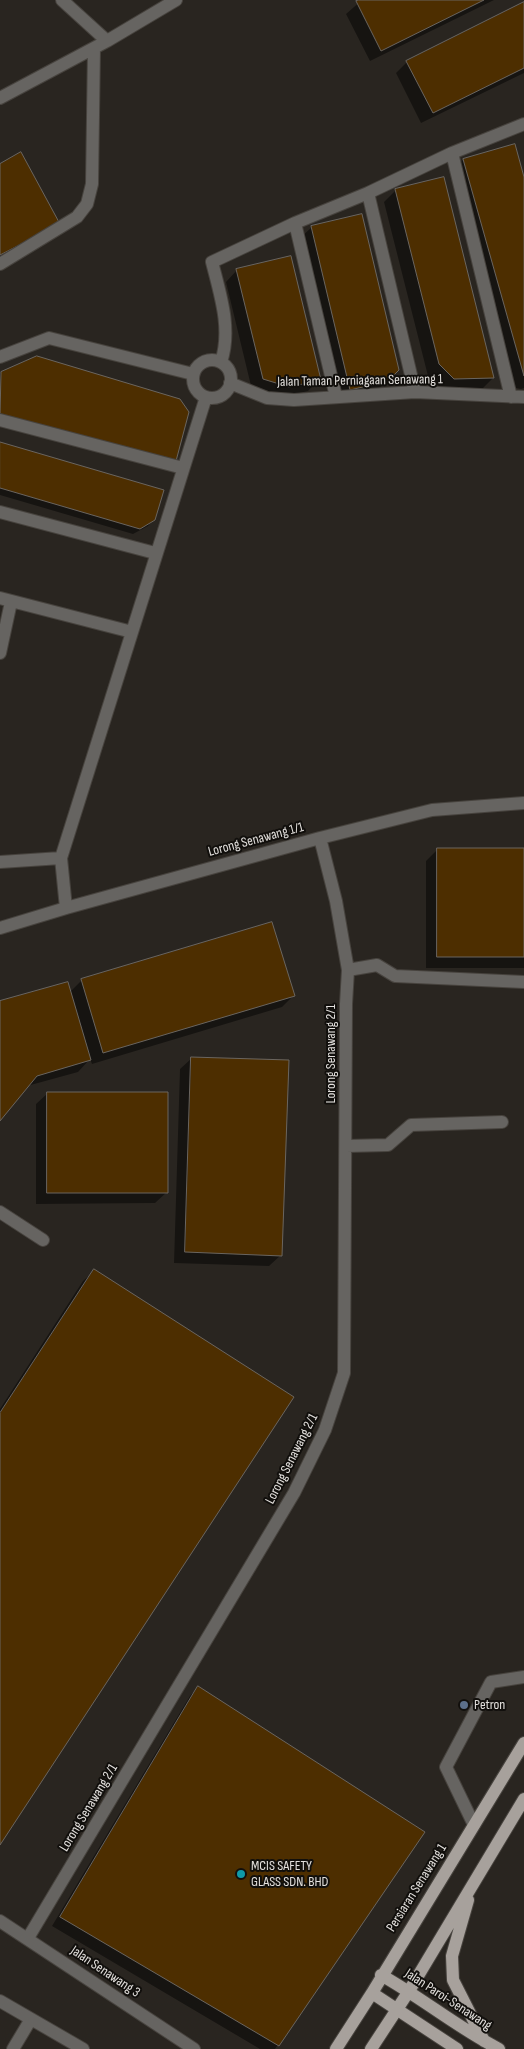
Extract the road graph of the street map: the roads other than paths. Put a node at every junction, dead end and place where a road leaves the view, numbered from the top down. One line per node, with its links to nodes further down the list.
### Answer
1 (62, 0): 3 (street)
2 (176, 0): 3 (street)
3 (107, 41): 4 (street)
4 (94, 48): 5 (street); 10 (street)
5 (0, 98)
6 (524, 124): 7 (street)
7 (452, 154): 8 (street); 18 (street)
8 (368, 193): 9 (street); 15 (street)
9 (295, 224): 12 (street); 17 (street)
10 (0, 264)
11 (0, 357): 13 (street)
12 (220, 362): 13 (street); 14 (street)
13 (193, 374): 16 (street)
14 (230, 383): 16 (street); 17 (street, Jalan Taman Perniagaan Senawang 1)
15 (414, 392): 17 (street, Jalan Taman Perniagaan Senawang 1); 18 (street, Jalan Taman Perniagaan Senawang 1)
16 (206, 397): 20 (street)
17 (336, 397)
18 (518, 397)
19 (0, 420): 20 (street)
20 (183, 468): 22 (street)
21 (0, 512): 22 (street)
22 (155, 553): 24 (street)
23 (6, 600): 24 (street); 25 (street)
24 (132, 632): 28 (street)
25 (0, 653)
26 (524, 802): 27 (street, Lorong Senawang 1/1)
27 (320, 838): 30 (street, Lorong Senawang 1/1); 32 (street, Lorong Senawang 2/1)
28 (61, 858): 29 (street); 30 (street)
29 (0, 862)
30 (66, 908): 31 (street, Lorong Senawang 1/1)
31 (0, 928)
32 (348, 970): 33 (street); 35 (street, Lorong Senawang 2/1)
33 (524, 982)
34 (502, 1122): 35 (street)
35 (346, 1146): 44 (street, Lorong Senawang 2/1)
36 (0, 1212): 37 (street)
37 (43, 1240)
38 (524, 1677): 41 (street)
39 (524, 1743): 41 (main road, Persiaran Senawang 1)
40 (524, 1799): 42 (main road)
41 (474, 1825): 45 (main road, Persiaran Senawang 1)
42 (473, 1883): 46 (main road); 51 (main road)
43 (0, 1921): 44 (street, Jalan Senawang 3)
44 (28, 1938): 54 (street, Jalan Senawang 3)
45 (382, 1975): 46 (main road, Jalan Paroi-Senawang); 47 (main road, Persiaran Senawang 1)
46 (409, 1991): 49 (main road); 51 (main road, Jalan Paroi-Senawang)
47 (372, 1993): 49 (main road); 55 (main road, Persiaran Senawang 1)
48 (0, 2001): 50 (street)
49 (397, 2010): 56 (main road); 57 (main road)
50 (31, 2019): 52 (street); 53 (street)
51 (484, 2041): 58 (main road, Jalan Paroi-Senawang)
52 (13, 2049)
53 (83, 2049)
54 (194, 2049)
55 (336, 2049)
56 (371, 2049)
57 (457, 2049)
58 (500, 2049)

